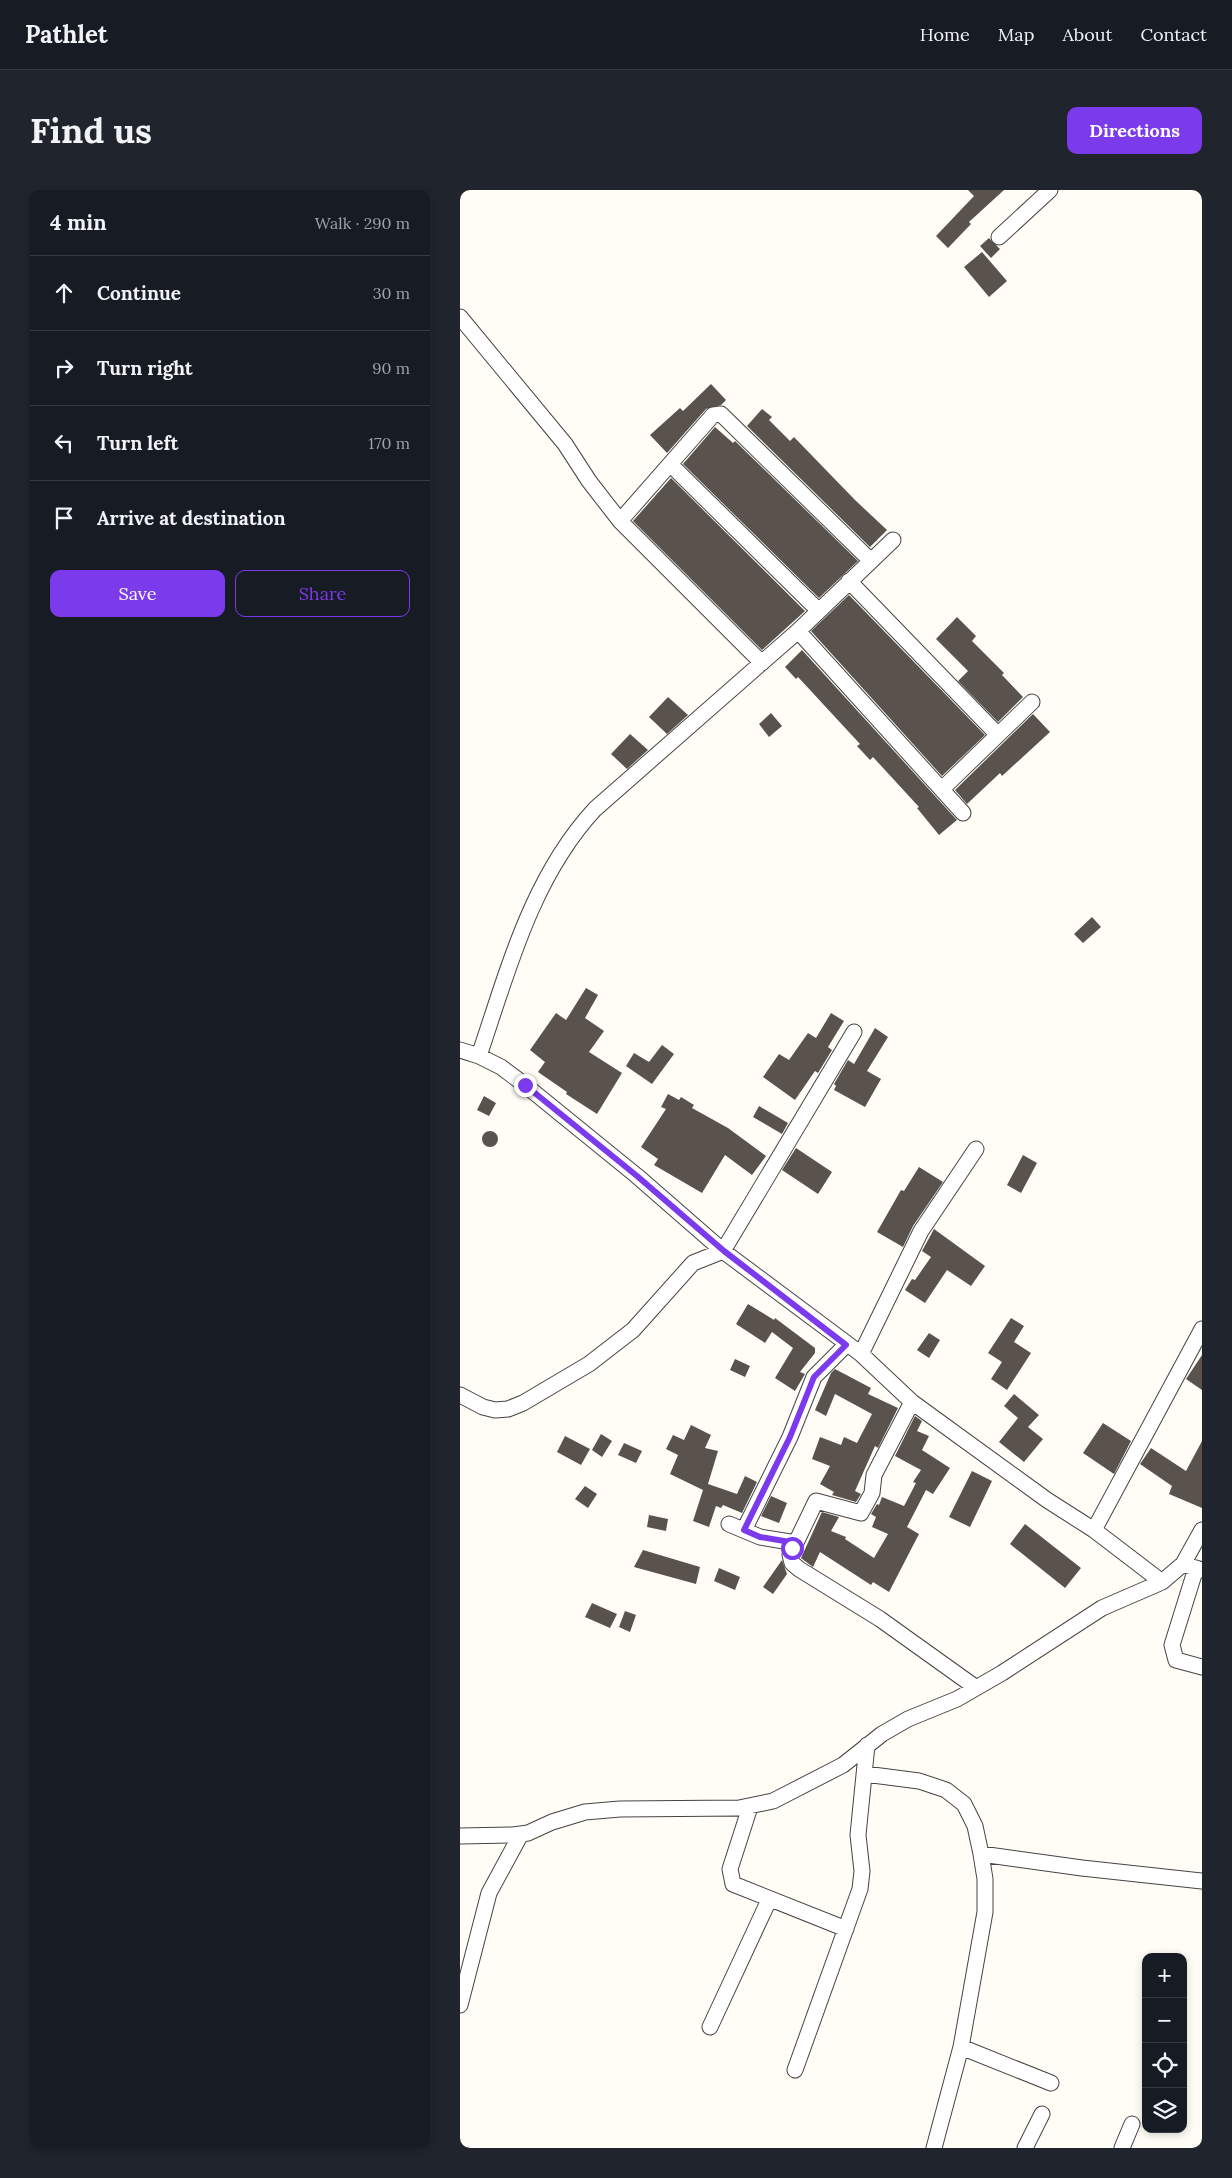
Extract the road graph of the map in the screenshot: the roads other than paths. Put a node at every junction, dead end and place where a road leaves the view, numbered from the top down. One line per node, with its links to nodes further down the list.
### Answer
1 (1050, 190): 2 (street)
2 (999, 237)
3 (460, 317): 5 (street)
4 (671, 465): 5 (street); 7 (street); 9 (street)
5 (620, 521): 11 (street)
6 (893, 540): 7 (street)
7 (871, 561): 8 (street)
8 (849, 580): 9 (street); 13 (street)
9 (819, 610): 10 (street)
10 (798, 631): 11 (street); 14 (street)
11 (762, 663): 18 (street)
12 (1032, 702): 13 (street)
13 (998, 735): 14 (street)
14 (942, 789): 15 (street)
15 (964, 813)
16 (854, 1032): 20 (street)
17 (460, 1050): 18 (street)
18 (478, 1056): 20 (street)
19 (976, 1149): 23 (street)
20 (724, 1251): 22 (street); 24 (street)
21 (1202, 1329): 28 (street)
22 (846, 1345): 23 (street); 27 (street)
23 (861, 1354): 25 (street)
24 (460, 1395)
25 (912, 1402): 28 (street); 30 (street)
26 (729, 1524): 27 (street)
27 (744, 1530): 30 (street)
28 (1094, 1530): 32 (street)
29 (1202, 1530): 31 (street)
30 (796, 1543): 34 (street)
31 (1194, 1567): 32 (street); 33 (street)
32 (1162, 1582): 34 (street)
33 (1202, 1667)
34 (976, 1687): 35 (street)
35 (867, 1745): 36 (street); 37 (street)
36 (865, 1774): 40 (street); 43 (street)
37 (750, 1807): 38 (street); 42 (street)
38 (521, 1834): 39 (street); 44 (street)
39 (460, 1836)
40 (981, 1854): 41 (street); 46 (street)
41 (1202, 1881)
42 (769, 1900): 43 (street); 45 (street)
43 (846, 1929): 47 (street)
44 (460, 2005)
45 (710, 2027)
46 (961, 2047): 48 (street); 51 (street)
47 (795, 2070)
48 (1052, 2083)
49 (1042, 2114): 52 (street)
50 (1132, 2124): 53 (street)
51 (934, 2148)
52 (1025, 2148)
53 (1122, 2148)

